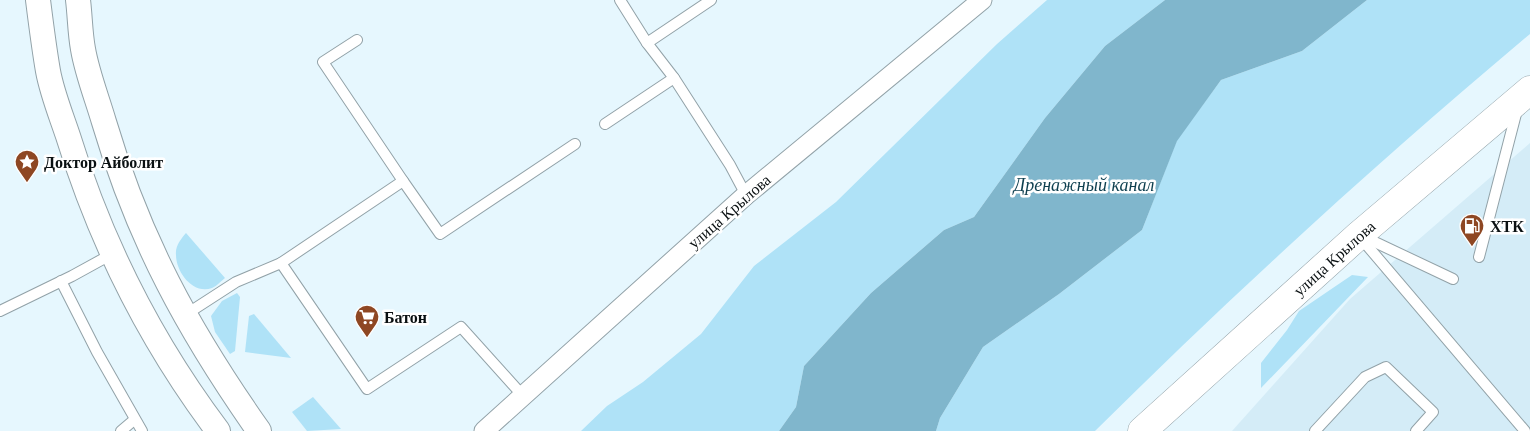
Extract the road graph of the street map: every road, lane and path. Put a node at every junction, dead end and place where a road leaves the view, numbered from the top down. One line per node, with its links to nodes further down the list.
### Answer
1 (38, 0): 15 (street)
2 (78, 0): 21 (street)
3 (620, 0): 7 (lane)
4 (711, 0): 7 (lane)
5 (982, 0): 13 (street, улица Крылова)
6 (357, 40): 12 (lane)
7 (647, 43): 8 (lane)
8 (674, 78): 10 (lane); 13 (lane)
9 (1526, 100): 14 (main road, улица Крылова); 16 (lane)
10 (605, 124)
11 (575, 144): 12 (lane)
12 (403, 182): 17 (lane)
13 (746, 195): 22 (street, улица Крылова)
14 (1359, 235): 18 (lane); 29 (main road, улица Крылова); 32 (lane)
15 (112, 254): 19 (lane); 26 (street)
16 (1479, 257)
17 (281, 263): 21 (lane); 22 (lane)
18 (1453, 279)
19 (61, 281): 20 (lane); 23 (lane)
20 (0, 311)
21 (184, 316): 27 (street)
22 (524, 397): 28 (street, улица Крылова)
23 (134, 420): 24 (lane); 25 (lane)
24 (122, 431)
25 (142, 431)
26 (218, 431)
27 (259, 431)
28 (484, 431)
29 (1142, 431)
30 (1315, 431): 31 (lane)
31 (1416, 431)
32 (1526, 431)

